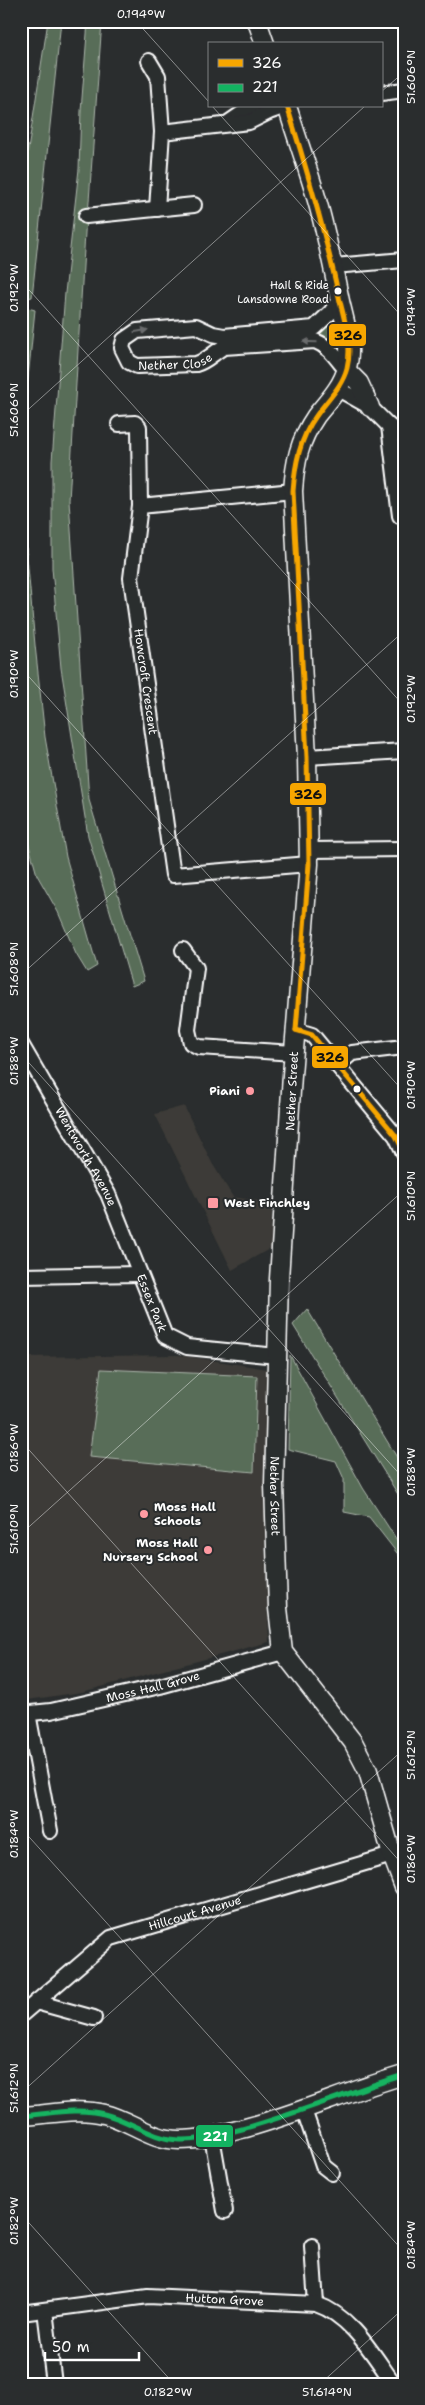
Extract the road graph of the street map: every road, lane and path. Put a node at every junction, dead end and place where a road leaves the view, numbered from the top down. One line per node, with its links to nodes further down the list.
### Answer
1 (257, 21): 2 (street)
2 (264, 42)
3 (148, 61): 8 (street)
4 (404, 90): 5 (street)
5 (382, 93)
6 (280, 108): 8 (street)
7 (287, 108): 13 (street, Nether Street)
8 (162, 132): 10 (street)
9 (194, 206): 10 (street)
10 (157, 210): 11 (street)
11 (86, 216)
12 (404, 260): 13 (street)
13 (334, 266): 14 (street, Nether Street)
14 (340, 299): 15 (street, Nether Street); 15 (street, Nether Close, one-way to 14)
15 (346, 370): 16 (street, Nether Street); 17 (street)
16 (338, 389): 17 (street); 21 (street, Nether Street)
17 (370, 406): 19 (street)
18 (119, 424): 22 (street)
19 (388, 426): 20 (street); 23 (street)
20 (404, 436)
21 (293, 491): 22 (street); 25 (street, Nether Street)
22 (140, 506): 27 (street, Howcroft Crescent)
23 (400, 516)
24 (404, 751): 25 (street)
25 (307, 756): 27 (street, Nether Street)
26 (404, 849): 27 (street)
27 (309, 857): 29 (street, Nether Street)
28 (183, 950): 32 (street)
29 (296, 1030): 32 (street, Nether Street); 33 (street)
30 (21, 1044): 35 (street, Wentworth Avenue)
31 (404, 1048): 33 (street)
32 (294, 1053): 37 (street, Nether Street)
33 (338, 1065): 34 (street)
34 (404, 1153)
35 (139, 1274): 36 (street, Essex Park); 37 (street, Essex Park)
36 (21, 1276)
37 (278, 1350): 38 (street, Nether Street)
38 (283, 1652): 39 (street, Moss Hall Grove); 41 (street)
39 (24, 1713): 40 (street)
40 (50, 1831)
41 (392, 1855): 42 (street); 43 (street, Hillcourt Avenue)
42 (404, 1887)
43 (36, 2002): 44 (street, Hillcourt Avenue); 45 (street)
44 (21, 2015)
45 (94, 2018)
46 (404, 2075): 47 (street)
47 (304, 2110): 49 (street); 50 (street)
48 (21, 2116): 49 (street)
49 (212, 2137): 51 (street)
50 (332, 2173)
51 (225, 2211)
52 (312, 2246): 53 (street)
53 (316, 2304): 54 (street, Hutton Grove); 57 (street, Hutton Grove)
54 (45, 2310): 55 (street, Hutton Grove); 56 (street)
55 (21, 2313)
56 (54, 2384)
57 (394, 2384)

